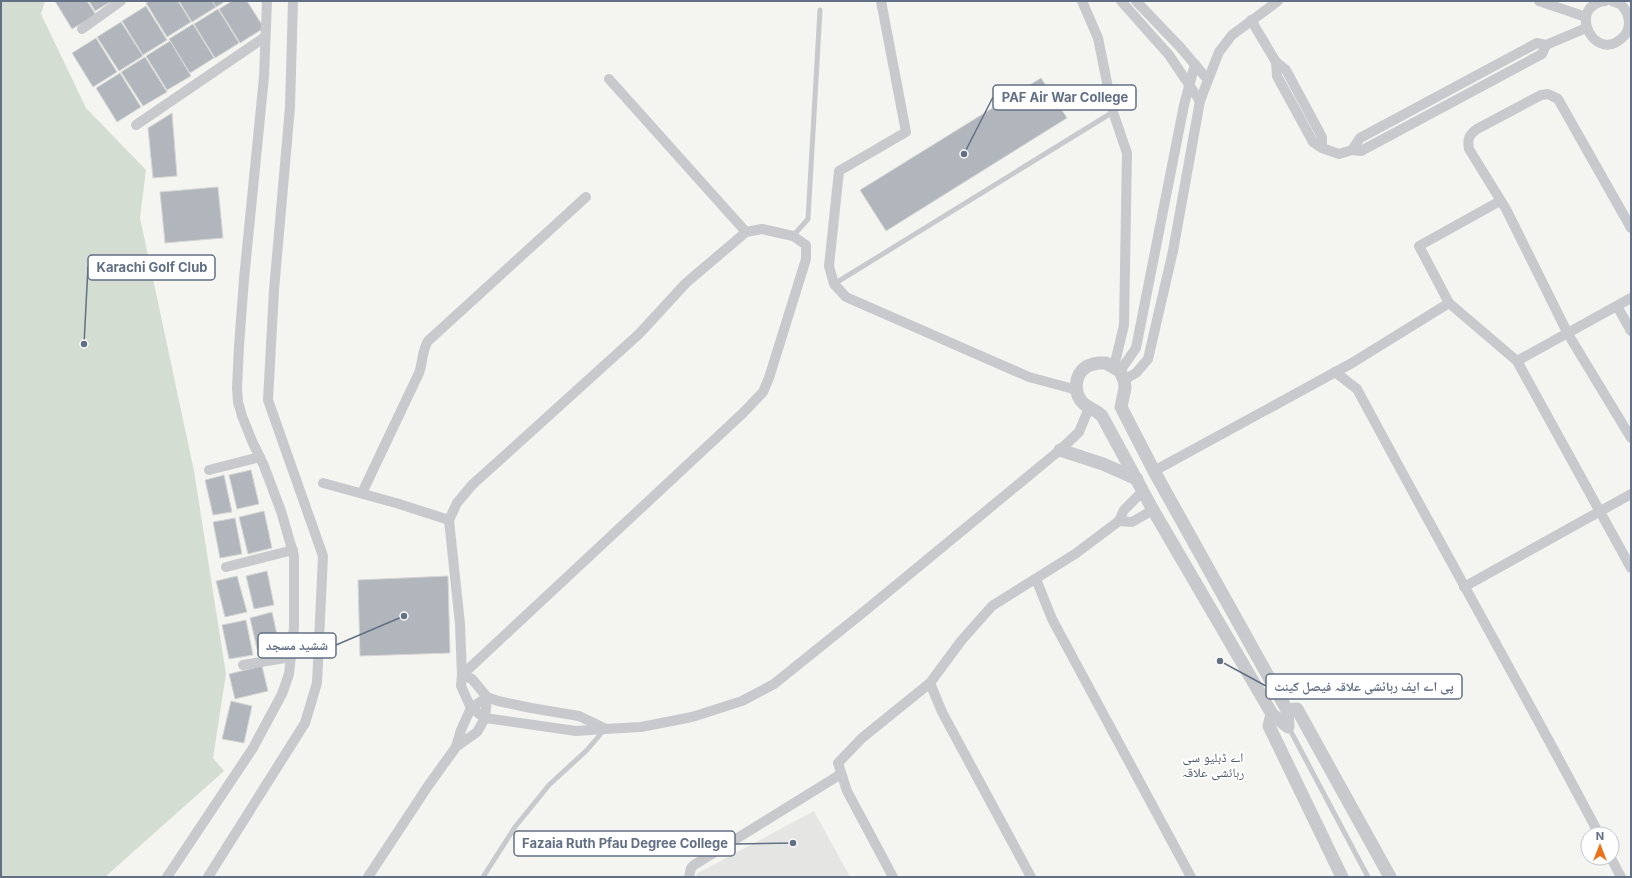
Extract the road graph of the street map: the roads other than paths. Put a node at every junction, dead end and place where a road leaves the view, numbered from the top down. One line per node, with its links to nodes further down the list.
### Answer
1 (122, 1): 16 (street)
2 (267, 1): 18 (street)
3 (293, 1): 78 (street)
4 (881, 1): 31 (street)
5 (1082, 1): 24 (street)
6 (1121, 1): 22 (street)
7 (1136, 1): 19 (street)
8 (1278, 1): 14 (street)
9 (1540, 1): 13 (street)
10 (1605, 1): 13 (street)
11 (1612, 1): 17 (street)
12 (820, 10): 30 (lane)
13 (1586, 17): 15 (street)
14 (1251, 20): 15 (street); 21 (street)
15 (1586, 28): 17 (street)
16 (82, 29)
17 (1629, 34)
18 (265, 37): 25 (street); 44 (street)
19 (1195, 64): 21 (street); 22 (street)
20 (609, 79): 29 (street)
21 (1208, 80): 23 (street)
22 (1189, 84): 23 (street); 39 (street)
23 (1200, 101): 39 (street)
24 (1113, 112): 31 (lane); 39 (street)
25 (136, 125)
26 (586, 197): 49 (street)
27 (1500, 201): 28 (street); 33 (street); 36 (street)
28 (1631, 228)
29 (746, 232): 30 (street); 53 (street)
30 (793, 236): 64 (street)
31 (834, 284): 40 (street)
32 (1631, 298): 34 (street)
33 (1449, 303): 37 (street); 38 (street)
34 (1617, 306): 35 (street); 36 (street)
35 (1631, 331)
36 (1568, 334): 37 (street); 42 (street)
37 (1517, 361): 52 (street)
38 (1335, 372): 46 (street); 61 (street)
39 (1119, 373): 40 (street); 46 (street)
40 (1076, 390): 41 (street)
41 (1089, 408): 43 (street); 48 (street)
42 (1631, 438)
43 (1060, 450): 48 (street); 72 (street)
44 (260, 457): 45 (street); 56 (street)
45 (209, 470)
46 (1154, 471): 55 (street)
47 (323, 483): 49 (street)
48 (1140, 485): 51 (street); 54 (street)
49 (362, 493): 53 (street)
50 (1631, 494): 52 (street)
51 (1153, 510): 54 (street); 57 (street)
52 (1599, 512): 59 (street); 61 (street)
53 (449, 520): 64 (street)
54 (1119, 521): 60 (street)
55 (1196, 544): 57 (street); 68 (street)
56 (293, 550): 58 (street); 62 (street)
57 (1180, 555): 69 (street)
58 (226, 568)
59 (1631, 568)
60 (1036, 579): 65 (street); 84 (street)
61 (1464, 587): 75 (street)
62 (291, 657): 63 (street); 77 (street)
63 (243, 665)
64 (462, 675): 66 (street); 67 (street)
65 (930, 683): 74 (street); 83 (street)
66 (487, 697): 67 (street); 70 (street); 72 (street)
67 (471, 708): 70 (street); 73 (street)
68 (1287, 710): 71 (street); 87 (street)
69 (1272, 714): 71 (street); 85 (street)
70 (485, 718): 72 (street); 73 (street)
71 (1288, 727): 86 (lane)
72 (605, 729): 80 (lane)
73 (456, 747): 79 (street)
74 (842, 774): 81 (street); 82 (street)
75 (1595, 826)
76 (1615, 866): 88 (street)
77 (167, 877)
78 (208, 877)
79 (368, 877)
80 (483, 877)
81 (689, 877)
82 (893, 877)
83 (1031, 877)
84 (1192, 877)
85 (1342, 877)
86 (1368, 877)
87 (1390, 877)
88 (1621, 877)

